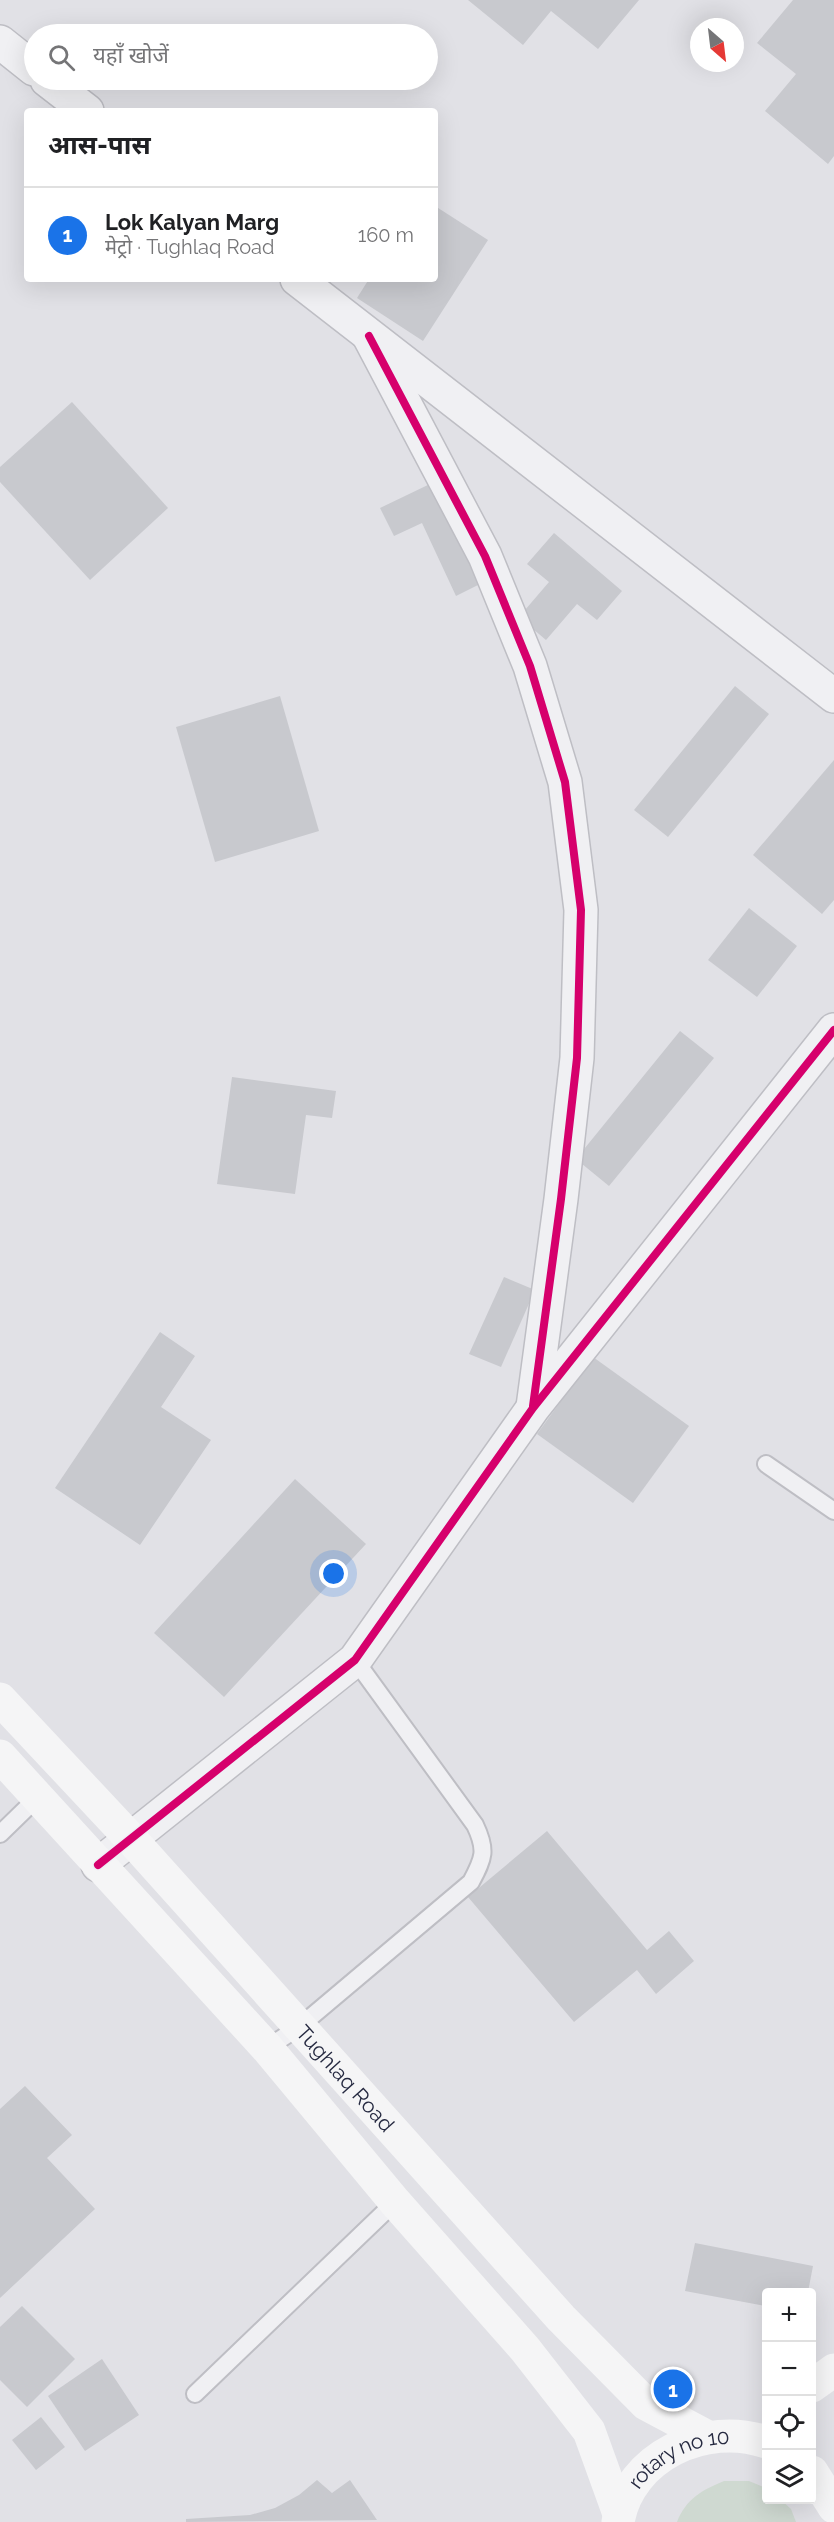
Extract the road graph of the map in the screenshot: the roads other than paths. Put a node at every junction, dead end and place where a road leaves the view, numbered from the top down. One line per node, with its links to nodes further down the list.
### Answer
1 (0, 42): 2 (street)
2 (24, 61)
3 (60, 90): 4 (street)
4 (83, 108)
5 (301, 282): 6 (street)
6 (369, 336): 7 (street); 9 (street)
7 (834, 696)
8 (834, 1030): 9 (street)
9 (533, 1408): 12 (street)
10 (766, 1464): 11 (lane)
11 (834, 1511)
12 (355, 1660): 17 (street); 19 (lane)
13 (0, 1699): 17 (main road, Tughlaq Road)
14 (0, 1756): 15 (main road, Tughlaq Road)
15 (38, 1797): 16 (lane); 18 (main road, Tughlaq Road)
16 (0, 1834)
17 (132, 1840): 18 (street); 19 (main road, Tughlaq Road)
18 (98, 1865): 20 (main road, Tughlaq Road)
19 (299, 2027): 20 (lane); 26 (main road, Tughlaq Road)
20 (267, 2048): 21 (main road, Tughlaq Road)
21 (395, 2202): 24 (lane); 29 (main road, Tughlaq Road)
22 (834, 2370): 23 (main road)
23 (816, 2383)
24 (195, 2394)
25 (762, 2420): 26 (main road, rotary no 10)
26 (738, 2438): 29 (main road, rotary no 10)
27 (816, 2478): 28 (main road)
28 (834, 2505)
29 (618, 2518)

